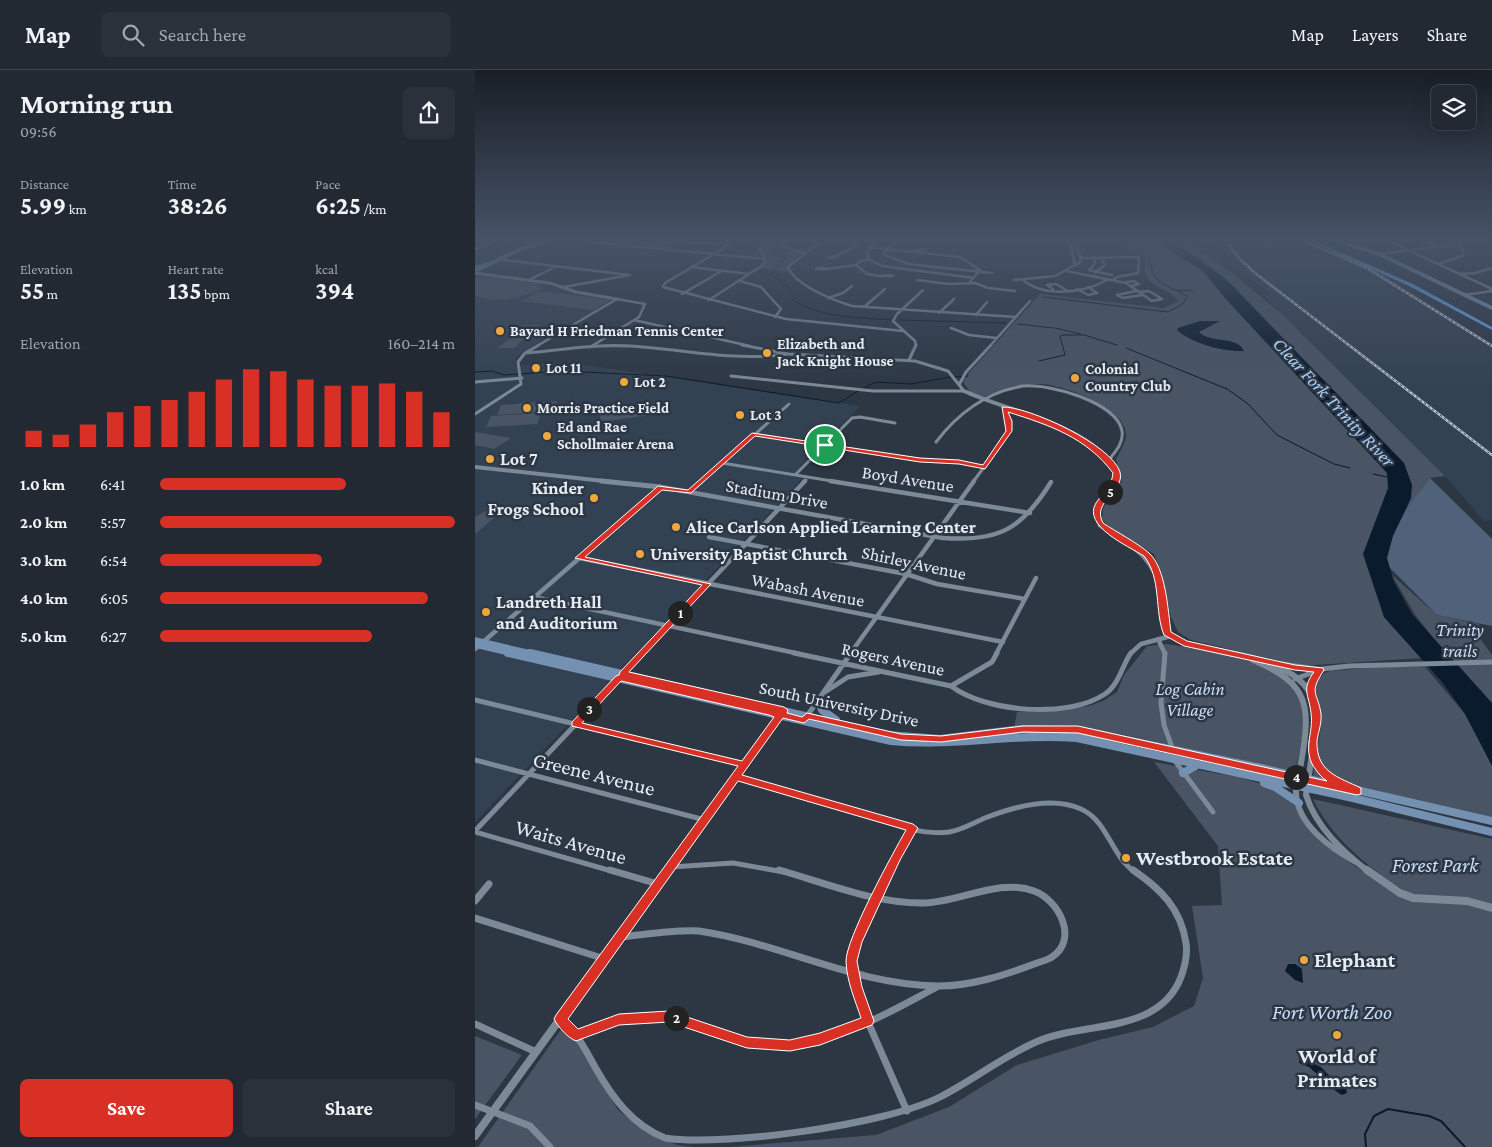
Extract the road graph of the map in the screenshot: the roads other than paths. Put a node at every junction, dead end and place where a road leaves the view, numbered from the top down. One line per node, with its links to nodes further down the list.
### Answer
1 (567, 288): 31 (street)
2 (665, 288): 26 (street)
3 (692, 288): 26 (street)
4 (728, 288): 32 (street)
5 (762, 288): 40 (street)
6 (813, 288): 29 (street)
7 (849, 288): 29 (street)
8 (990, 288): 22 (street)
9 (1034, 288): 23 (street)
10 (1052, 288): 23 (street)
11 (1064, 288): 24 (street)
12 (1081, 288): 19 (street)
13 (1090, 288): 19 (street)
14 (1133, 288): 25 (street)
15 (1416, 288): 47 (highway)
16 (1427, 288): 45 (highway)
17 (1451, 288): 28 (main road)
18 (885, 289): 35 (street)
19 (1077, 289): 24 (street)
20 (923, 290): 37 (street)
21 (1492, 290): 28 (street)
22 (1015, 291)
23 (1056, 291): 24 (street)
24 (1068, 291)
25 (1137, 292): 27 (street); 27 (street); 27 (street)
26 (682, 294): 32 (street)
27 (1142, 295)
28 (1465, 295): 36 (main road)
29 (827, 298): 35 (street)
30 (954, 298): 38 (street)
31 (617, 299): 42 (street); 51 (street)
32 (709, 300): 40 (street)
33 (1030, 301): 41 (street)
34 (987, 302): 39 (street)
35 (864, 308): 37 (street)
36 (1492, 308)
37 (901, 310): 38 (street); 48 (street)
38 (939, 313): 39 (street)
39 (976, 315): 41 (street)
40 (775, 317): 48 (street)
41 (1016, 317): 49 (street)
42 (635, 320): 43 (street); 44 (street)
43 (631, 322): 44 (street); 50 (street)
44 (656, 324): 52 (street)
45 (1492, 324)
46 (951, 328): 49 (street)
47 (1492, 328)
48 (903, 331): 53 (street)
49 (997, 338): 57 (street)
50 (590, 347): 51 (street); 52 (street)
51 (525, 353): 54 (street)
52 (788, 354): 53 (street)
53 (909, 360): 57 (street)
54 (521, 375): 56 (street); 62 (street)
55 (731, 376): 58 (street)
56 (475, 382)
57 (961, 383): 58 (street)
58 (964, 391): 59 (street)
59 (981, 400): 61 (street); 65 (street); 67 (street)
60 (789, 404): 64 (street)
61 (1004, 408): 67 (street); 70 (street)
62 (475, 414)
63 (895, 423): 66 (street)
64 (754, 434): 66 (street); 68 (street)
65 (936, 442)
66 (825, 445): 70 (street); 71 (street)
67 (1108, 461): 90 (street)
68 (722, 463): 71 (street, Boyd Avenue); 75 (street)
69 (475, 467): 74 (street, Stadium Drive)
70 (985, 467): 76 (street)
71 (795, 475): 72 (street, Boyd Avenue)
72 (808, 477): 76 (street, Boyd Avenue); 77 (street)
73 (1051, 482): 78 (street, Stadium Drive)
74 (661, 487): 75 (street, Stadium Drive); 82 (street)
75 (689, 492): 77 (street, Stadium Drive)
76 (959, 501): 78 (street, Boyd Avenue); 79 (street)
77 (779, 508): 79 (street, Stadium Drive); 81 (street)
78 (1030, 513): 79 (street, Stadium Drive)
79 (934, 536): 83 (street)
80 (709, 537): 81 (street, Shirley Avenue)
81 (745, 544): 83 (street, Shirley Avenue); 85 (street)
82 (579, 558): 85 (street, Wabash Avenue); 86 (street)
83 (906, 574): 87 (street, Shirley Avenue); 88 (street)
84 (1036, 578): 87 (street)
85 (707, 584): 88 (street, Wabash Avenue); 89 (street)
86 (534, 597): 89 (street, Rogers Avenue); 93 (street)
87 (1025, 599): 92 (street)
88 (875, 617): 92 (street, Wabash Avenue); 97 (street)
89 (668, 626): 97 (street, Rogers Avenue); 100 (street)
90 (1171, 636): 91 (street, Rogers Avenue); 94 (street)
91 (1158, 639): 103 (street, Rogers Avenue); 112 (street)
92 (1003, 642): 103 (street)
93 (477, 644): 100 (main road, South University Drive)
94 (1243, 655): 95 (street); 102 (street)
95 (1269, 662): 98 (street); 101 (street)
96 (1492, 662): 98 (street)
97 (843, 663): 99 (street, Rogers Avenue); 105 (street)
98 (1320, 670): 101 (street); 104 (street)
99 (883, 671): 103 (street, Rogers Avenue); 105 (street)
100 (621, 676): 107 (main road, South University Drive); 109 (street)
101 (1297, 678): 102 (street); 104 (street)
102 (1290, 680): 121 (street)
103 (951, 686)
104 (1310, 694): 111 (street)
105 (820, 697): 108 (street); 110 (main road)
106 (475, 700): 109 (street)
107 (782, 713): 108 (main road, South University Drive); 116 (street)
108 (805, 718): 110 (main road, South University Drive); 113 (main road, South University Drive)
109 (575, 724): 116 (street); 119 (street)
110 (841, 724): 112 (main road, South University Drive)
111 (1312, 743): 122 (street); 125 (main road)
112 (1173, 750): 121 (main road, South University Drive)
113 (1174, 759): 115 (main road, South University Drive); 118 (street)
114 (475, 760): 119 (street, Greene Avenue)
115 (1198, 764): 117 (main road, South University Drive); 118 (main road)
116 (745, 765): 120 (street)
117 (1215, 768): 123 (main road, South University Drive); 126 (main road)
118 (1183, 773): 127 (street)
119 (528, 774): 128 (street, Greene Avenue); 131 (street)
120 (736, 777): 128 (street); 130 (street)
121 (1299, 777): 122 (main road, South University Drive); 123 (street)
122 (1308, 779): 124 (street); 125 (main road, South University Drive)
123 (1297, 786): 124 (main road, South University Drive); 126 (street)
124 (1307, 788): 132 (main road, South University Drive); 133 (street)
125 (1357, 791): 129 (main road, South University Drive)
126 (1299, 803): 133 (street)
127 (1213, 812)
128 (705, 820): 134 (street)
129 (1492, 821)
130 (913, 828): 137 (street); 151 (street)
131 (475, 831): 136 (street, Waits Avenue)
132 (1492, 832)
133 (1358, 864): 139 (street)
134 (671, 866): 136 (street); 137 (street)
135 (489, 884): 138 (street)
136 (659, 884): 141 (street)
137 (878, 896): 143 (street); 144 (street)
138 (475, 900)
139 (1492, 908)
140 (475, 918): 142 (street)
141 (620, 937): 142 (street); 143 (street)
142 (605, 959): 145 (street)
143 (853, 973): 144 (street); 146 (street)
144 (938, 986): 146 (street)
145 (560, 1019): 148 (street); 149 (street)
146 (868, 1021): 148 (street); 151 (street)
147 (475, 1024): 149 (street)
148 (576, 1035): 151 (street)
149 (534, 1054): 152 (street)
150 (475, 1105): 153 (street)
151 (907, 1111)
152 (475, 1136)
153 (550, 1147)

